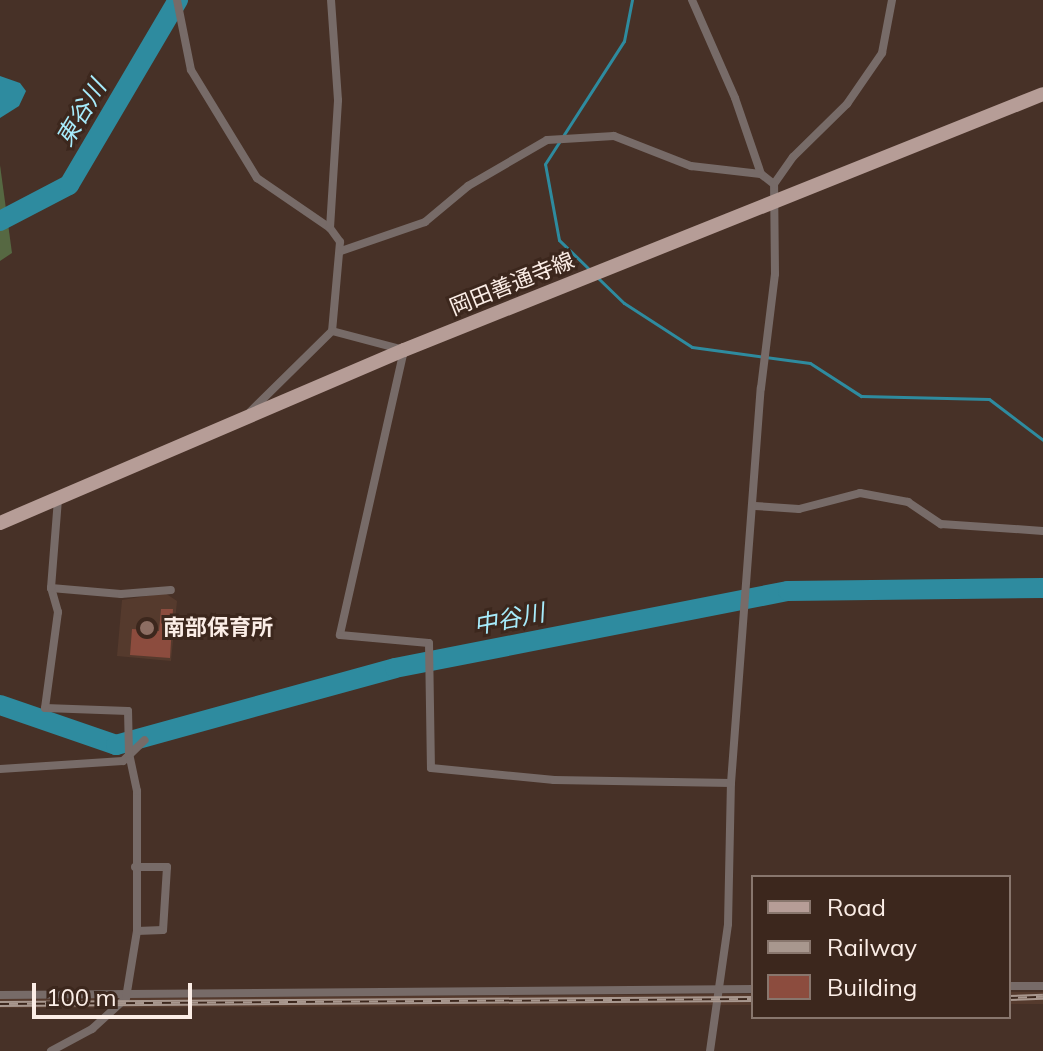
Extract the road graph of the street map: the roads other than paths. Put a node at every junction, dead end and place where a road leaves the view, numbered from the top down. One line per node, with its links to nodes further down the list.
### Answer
1 (177, 0): 9 (street)
2 (331, 0): 9 (street)
3 (692, 0): 6 (street)
4 (892, 0): 7 (street)
5 (1043, 94): 8 (main road, 岡田善通寺線)
6 (761, 174): 7 (street); 10 (street)
7 (774, 184): 8 (street)
8 (771, 205): 12 (main road, 岡田善通寺線); 15 (street)
9 (330, 228): 10 (street)
10 (341, 251): 11 (street)
11 (332, 331): 12 (street); 13 (street)
12 (404, 350): 13 (main road, 岡田善通寺線); 23 (street)
13 (237, 425): 14 (main road, 岡田善通寺線)
14 (58, 499): 16 (main road, 岡田善通寺線); 18 (street)
15 (755, 506): 17 (street); 23 (street)
16 (0, 523)
17 (1043, 531)
18 (51, 588): 19 (street); 21 (street)
19 (171, 590)
20 (145, 740): 21 (street)
21 (129, 754): 22 (street); 24 (street)
22 (0, 769)
23 (731, 783): 28 (street)
24 (135, 867): 25 (street); 25 (street)
25 (137, 931): 30 (street)
26 (1011, 986): 27 (street)
27 (1043, 986)
28 (721, 989): 29 (street); 30 (street); 33 (street)
29 (751, 989)
30 (128, 993): 31 (street); 32 (street)
31 (0, 995)
32 (51, 1051)
33 (710, 1051)

